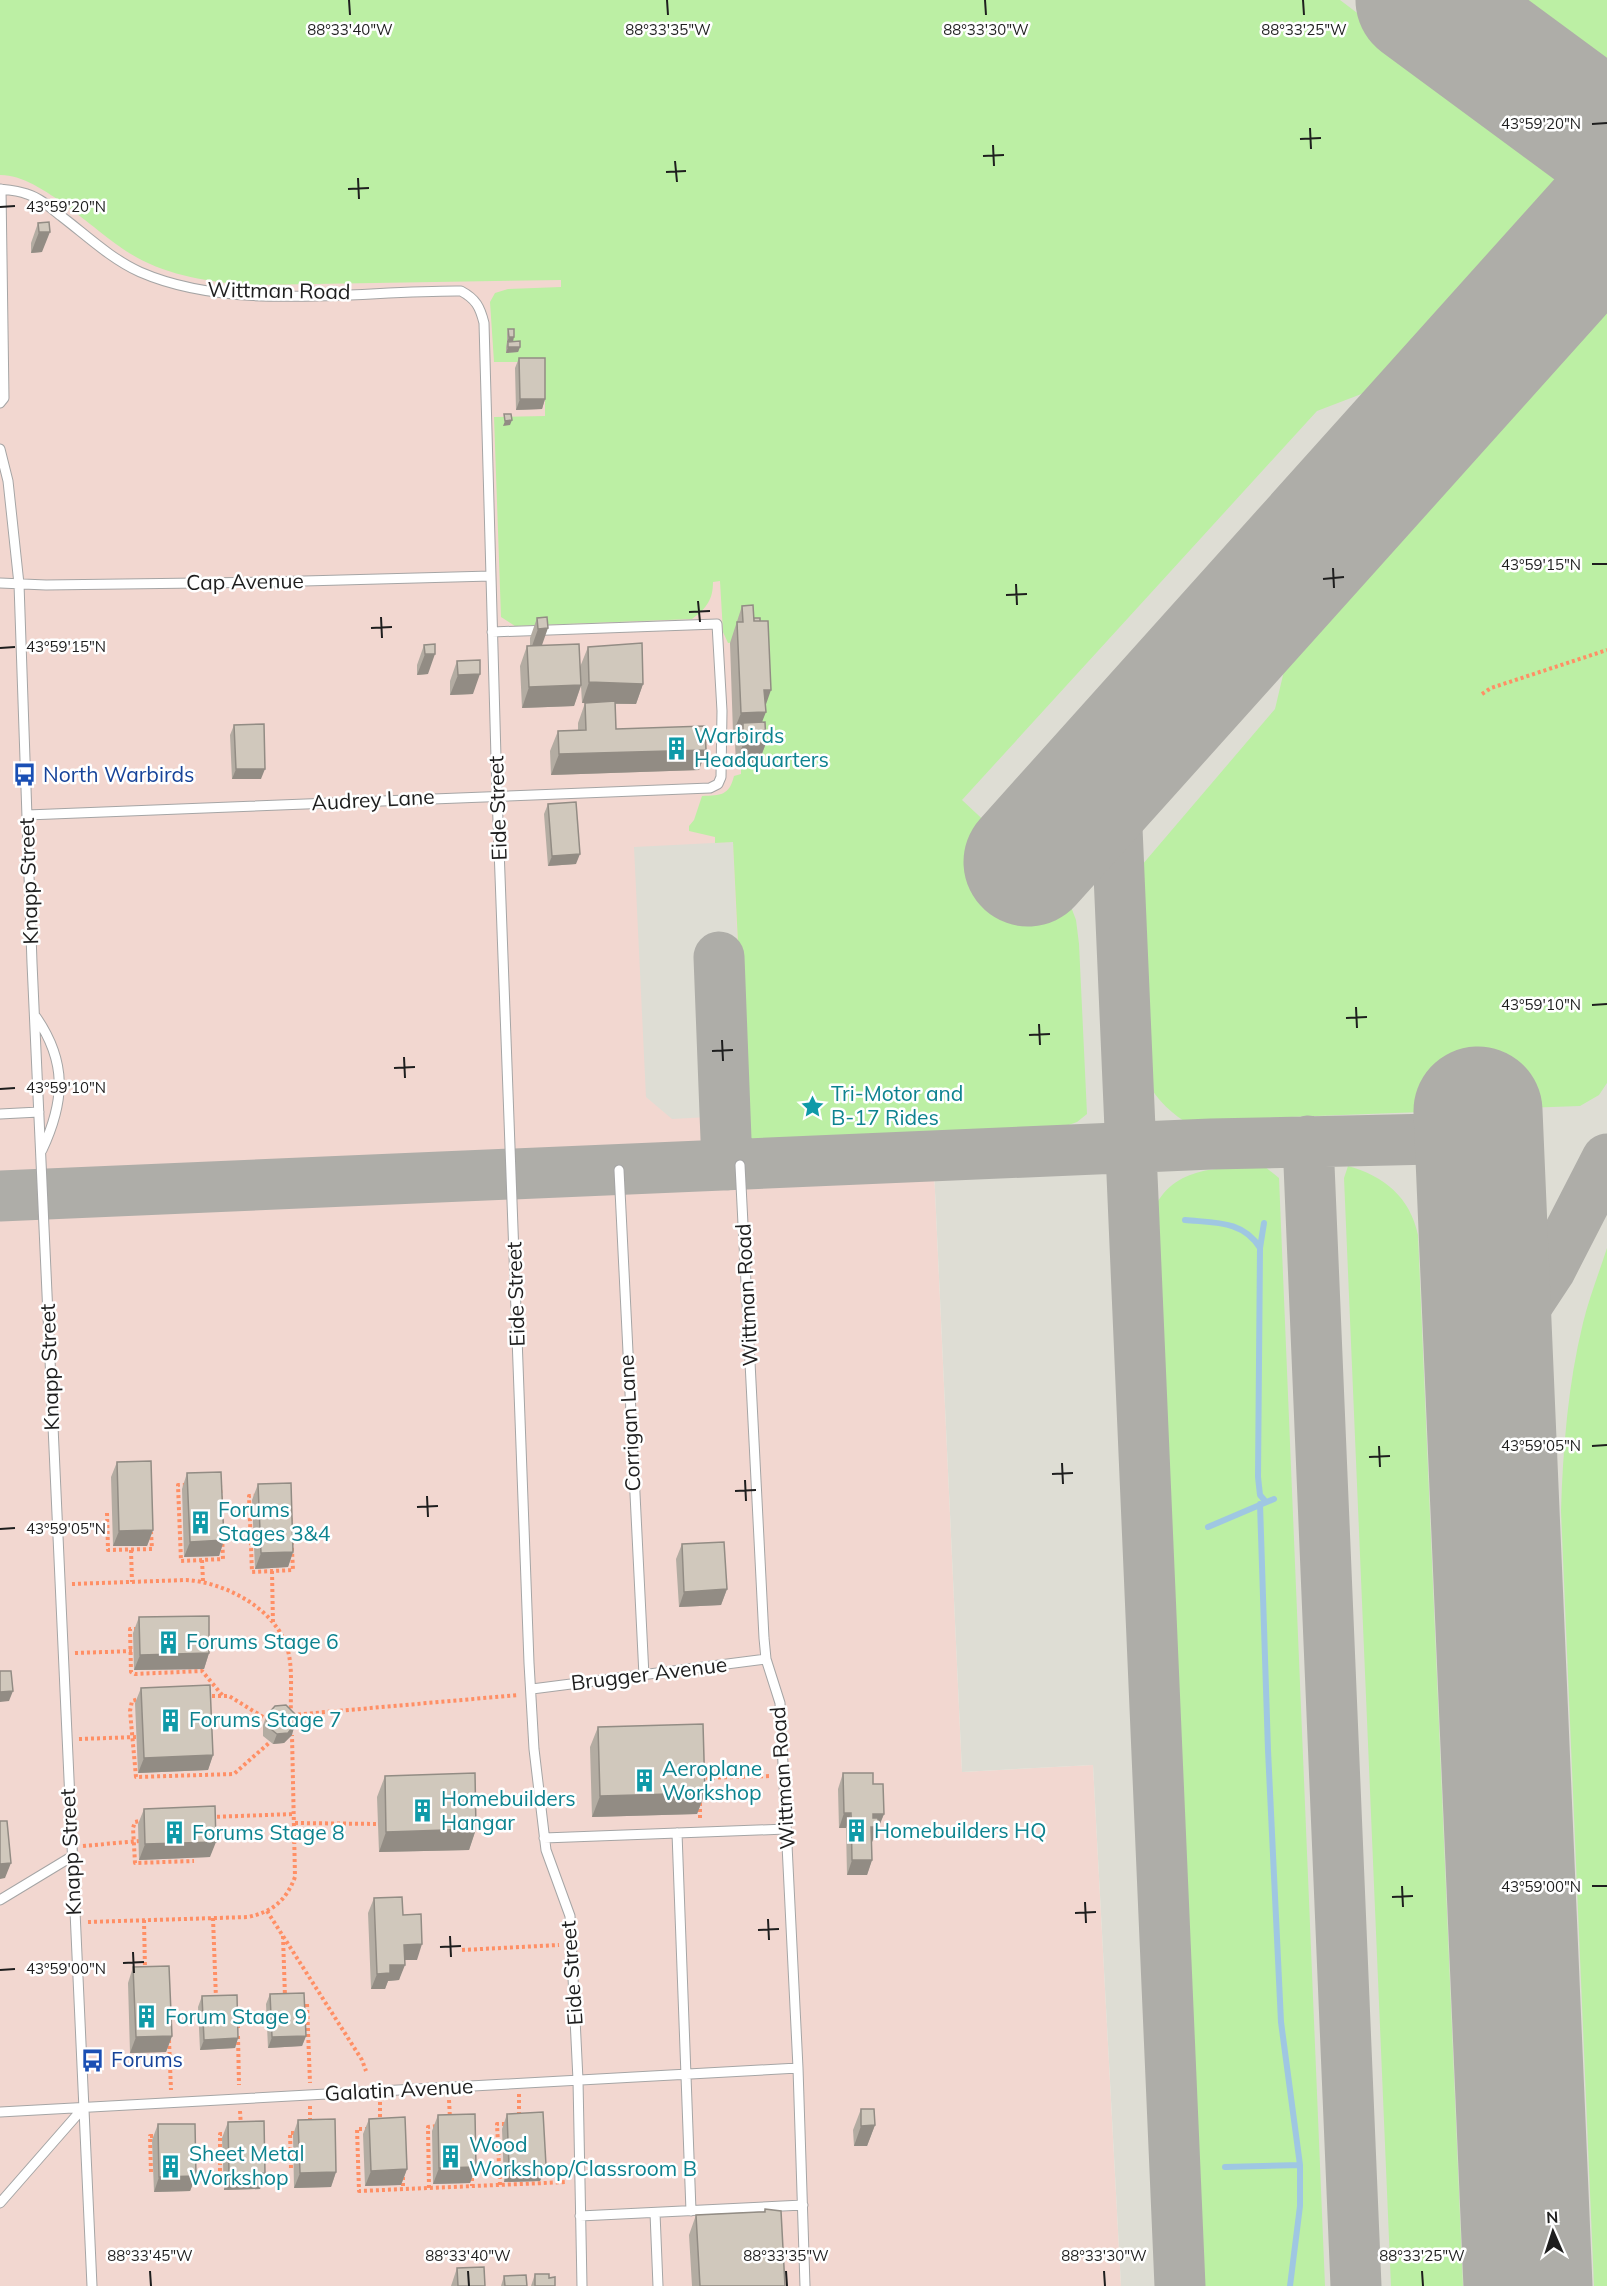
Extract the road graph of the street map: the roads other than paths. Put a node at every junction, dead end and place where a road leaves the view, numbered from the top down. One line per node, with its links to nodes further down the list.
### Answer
1 (1, 189): 2 (lane, Wittman Road); 3 (lane)
2 (475, 298): 6 (lane, Eide Street)
3 (2, 355): 4 (lane)
4 (0, 403)
5 (0, 449): 8 (lane, Knapp Street)
6 (491, 576): 8 (lane, Cap Avenue); 9 (lane, Eide Street)
7 (0, 583): 8 (lane, Cap Avenue)
8 (19, 584): 11 (lane, Knapp Street)
9 (492, 632): 10 (lane, Eide Street); 10 (lane, Audrey Lane)
10 (497, 794): 11 (lane, Audrey Lane); 20 (lane, Eide Street)
11 (27, 815): 12 (lane, Knapp Street)
12 (35, 1015): 13 (lane, Knapp Street); 15 (lane)
13 (39, 1112): 14 (lane); 15 (lane, Knapp Street)
14 (0, 1114)
15 (41, 1152): 24 (lane, Knapp Street)
16 (740, 1165): 18 (lane, Wittman Road)
17 (619, 1170): 19 (lane, Corrigan Lane)
18 (766, 1659): 19 (lane, Brugger Avenue); 21 (lane, Wittman Road)
19 (644, 1676): 20 (lane, Brugger Avenue)
20 (532, 1689): 23 (lane, Eide Street)
21 (786, 1829): 22 (lane); 26 (lane, Wittman Road)
22 (677, 1833): 23 (lane); 27 (lane)
23 (544, 1838): 28 (lane, Eide Street)
24 (71, 1852): 25 (lane); 29 (lane, Knapp Street)
25 (0, 1900)
26 (798, 2068): 27 (lane, Galatin Avenue); 32 (lane, Wittman Road)
27 (686, 2074): 28 (lane, Galatin Avenue); 33 (lane)
28 (578, 2080): 29 (lane, Galatin Avenue); 35 (lane, Eide Street)
29 (84, 2107): 30 (lane, Galatin Avenue); 31 (lane); 36 (lane, Knapp Street)
30 (0, 2112)
31 (0, 2204)
32 (802, 2205): 33 (lane); 39 (lane, Wittman Road)
33 (691, 2211): 34 (lane)
34 (655, 2212): 35 (lane); 38 (lane)
35 (580, 2216): 37 (lane, Eide Street)
36 (92, 2286)
37 (582, 2286)
38 (658, 2286)
39 (805, 2286)

